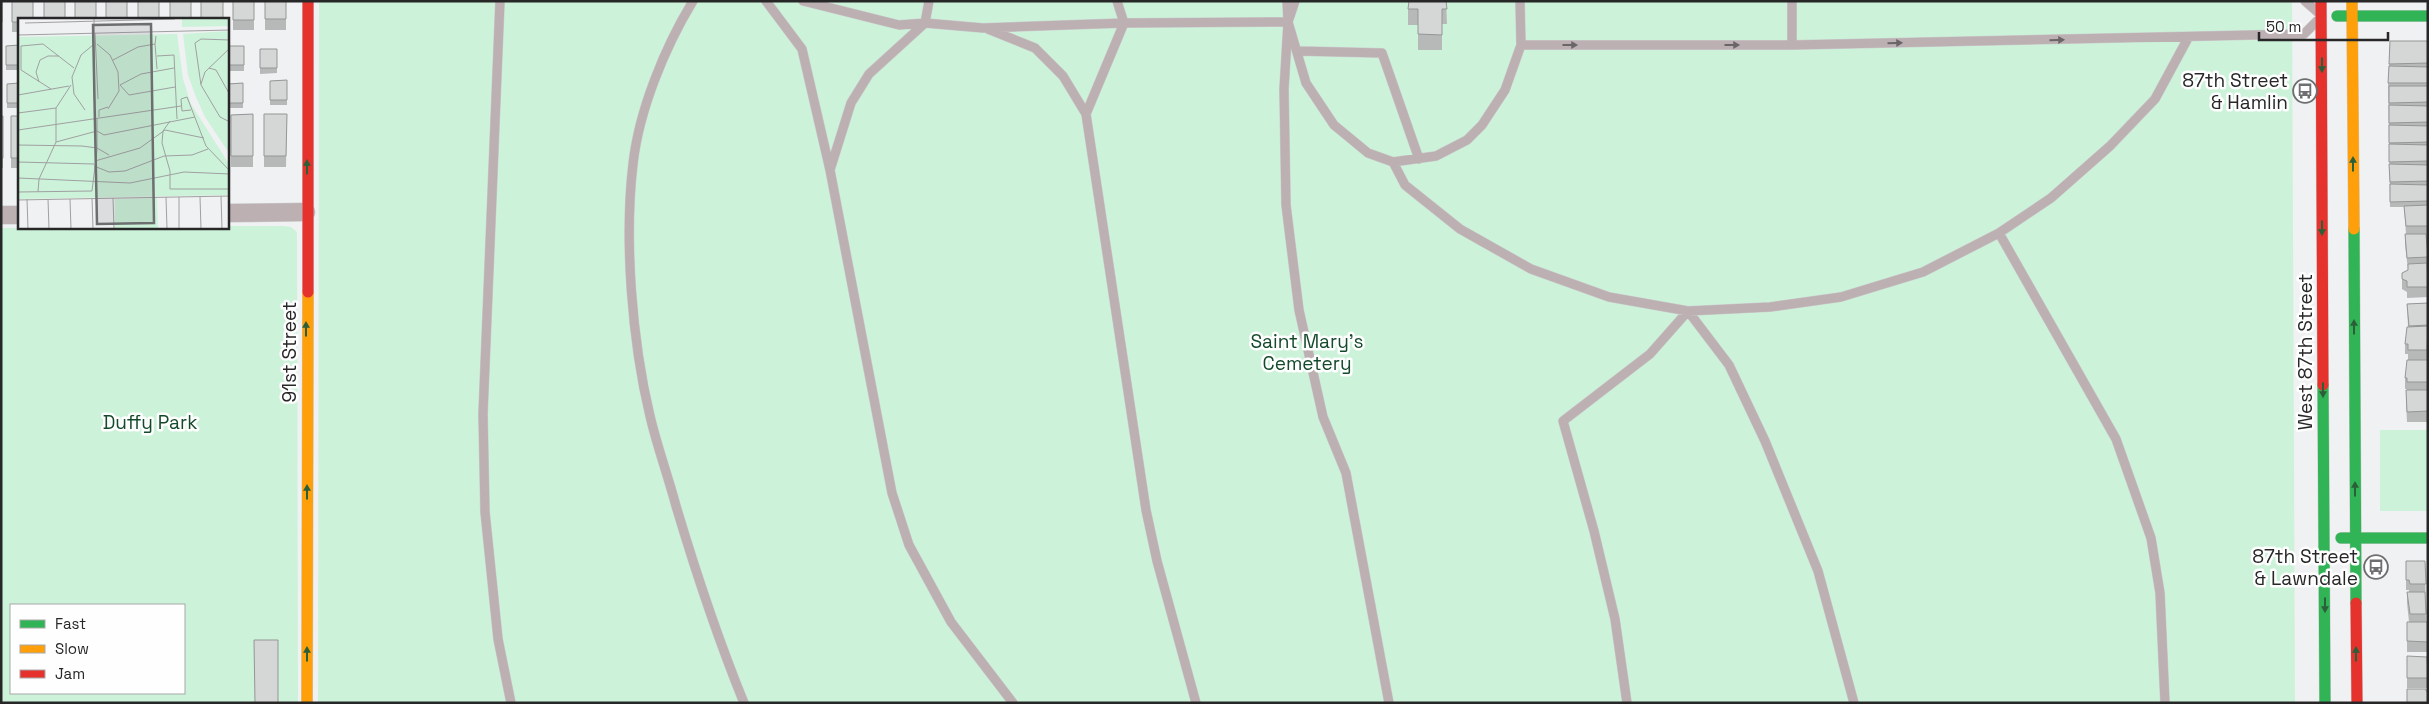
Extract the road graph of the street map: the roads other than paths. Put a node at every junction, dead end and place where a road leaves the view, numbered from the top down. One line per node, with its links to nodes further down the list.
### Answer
1 (308, 1): 30 (main road, 91st Street, one-way to 1)
2 (500, 1): 40 (lane)
3 (693, 1): 41 (lane)
4 (766, 1): 29 (lane)
5 (803, 1): 19 (lane)
6 (928, 1): 19 (lane)
7 (1117, 1): 20 (lane)
8 (1287, 1): 18 (lane)
9 (1295, 1): 18 (lane)
10 (1520, 1): 23 (lane)
11 (1792, 1): 24 (lane)
12 (2304, 1): 15 (lane)
13 (2321, 1): 15 (main road, West 87th Street)
14 (2352, 1): 16 (main road)
15 (2322, 16): 16 (main road); 22 (lane); 38 (main road, West 87th Street, one-way to 38)
16 (2352, 16): 17 (main road); 36 (main road, one-way to 16)
17 (2428, 16)
18 (1288, 22): 20 (lane); 25 (lane); 44 (lane)
19 (925, 23): 21 (lane); 29 (lane)
20 (1124, 23): 21 (lane); 26 (lane)
21 (983, 28): 26 (lane)
22 (2188, 38): 24 (lane, one-way to 22); 34 (lane)
23 (1521, 45): 24 (lane, one-way to 24); 27 (lane)
24 (1792, 45)
25 (1298, 51): 27 (lane); 28 (lane)
26 (1086, 114): 43 (lane)
27 (1420, 159): 28 (lane)
28 (1393, 162): 35 (lane)
29 (830, 170): 42 (lane)
30 (306, 212): 31 (street); 39 (main road, 91st Street, one-way to 30)
31 (229, 213)
32 (18, 214): 33 (street)
33 (1, 215)
34 (1999, 233): 35 (lane); 47 (lane)
35 (1688, 311): 45 (lane); 46 (lane)
36 (2356, 538): 37 (main road); 38 (main road); 49 (main road, one-way to 36)
37 (2428, 538)
38 (2324, 539): 48 (main road, West 87th Street, one-way to 48)
39 (307, 703)
40 (510, 703)
41 (744, 703)
42 (1013, 703)
43 (1196, 703)
44 (1389, 703)
45 (1627, 703)
46 (1854, 703)
47 (2165, 703)
48 (2325, 703)
49 (2357, 703)

